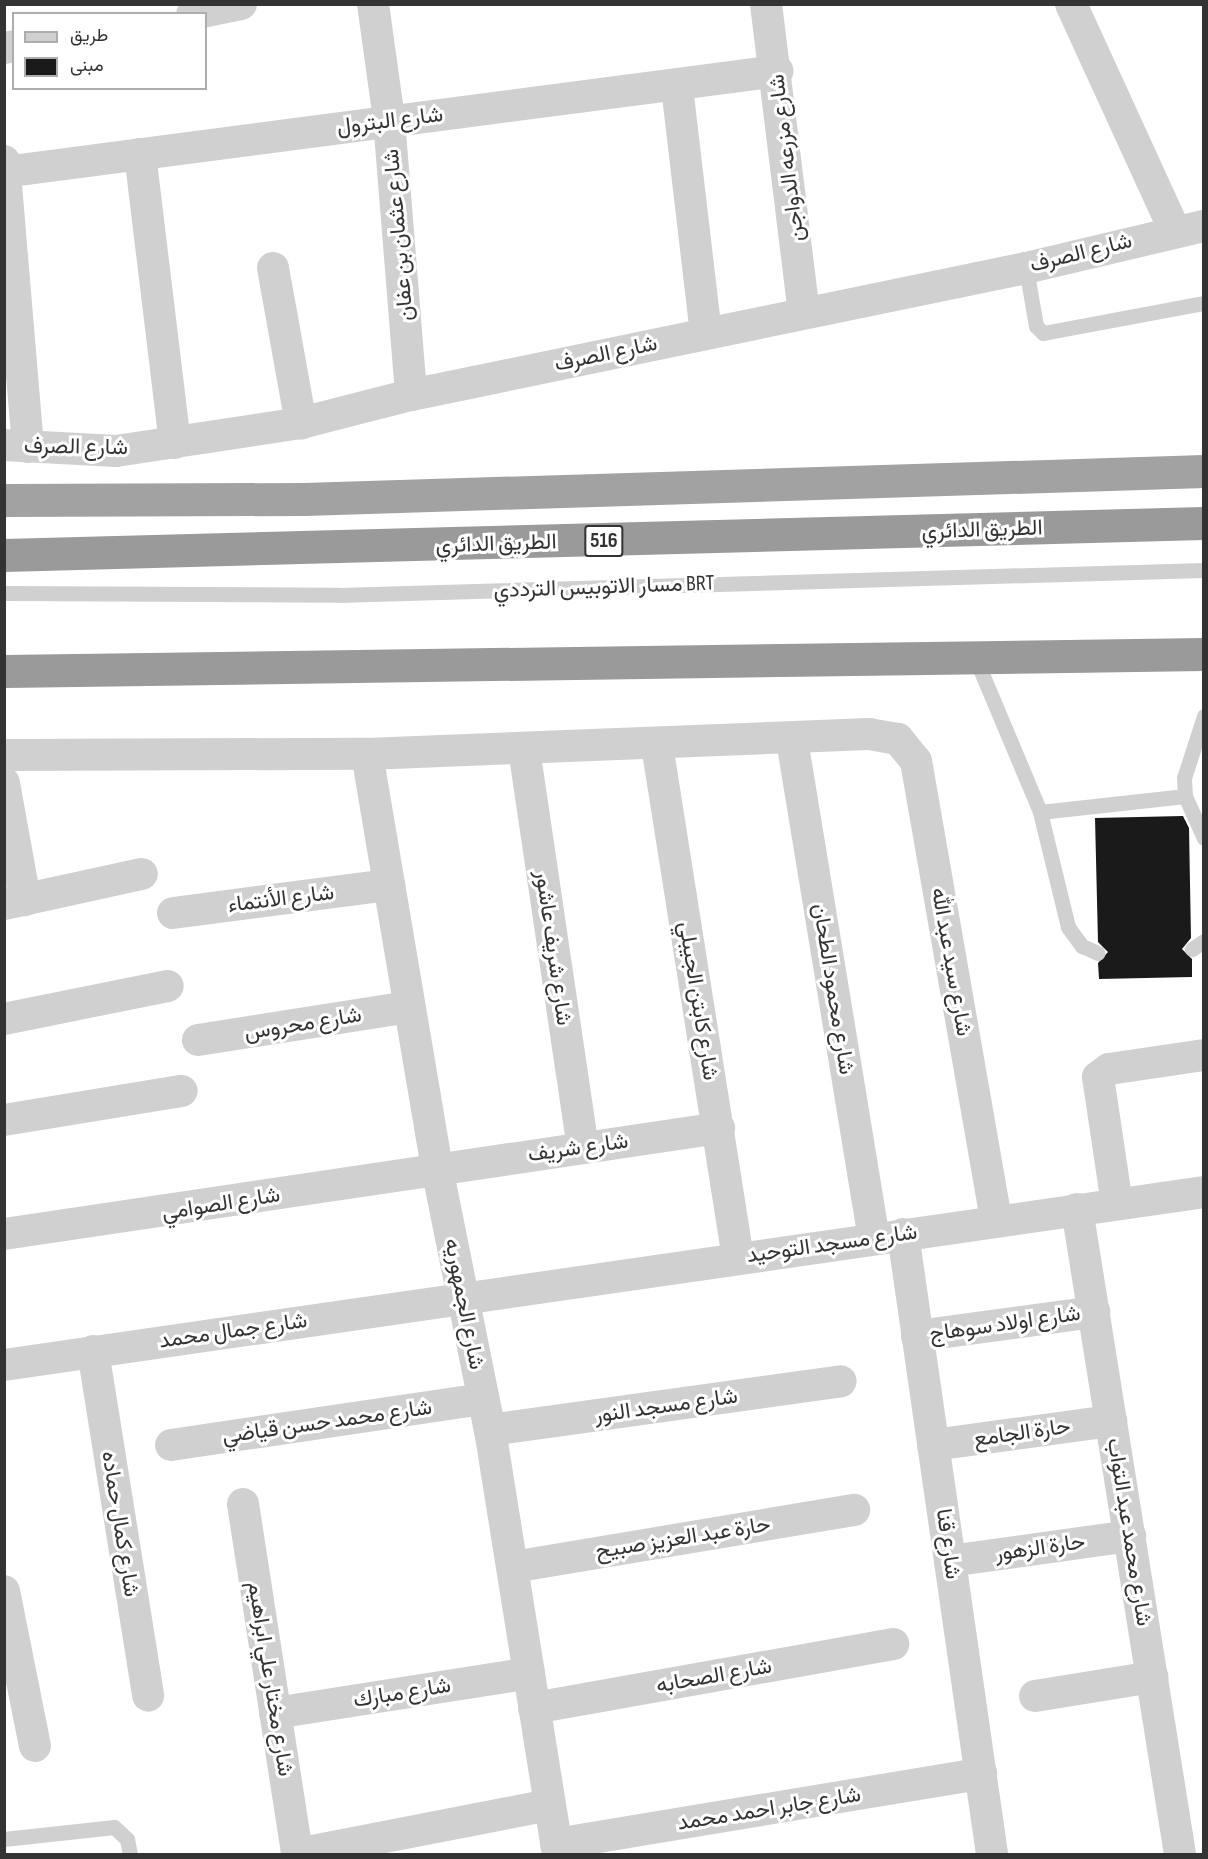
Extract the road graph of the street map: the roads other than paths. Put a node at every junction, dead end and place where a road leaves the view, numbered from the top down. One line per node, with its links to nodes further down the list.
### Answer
1 (241, 4): 5 (street)
2 (374, 4): 8 (street, شارع عثمان بن عفان)
3 (766, 4): 6 (street, شارع مزرعه الدواجن)
4 (1071, 4): 11 (street)
5 (202, 12)
6 (777, 71): 7 (street, شارع البترول); 15 (street, شارع مزرعه الدواجن)
7 (677, 87): 8 (street, شارع البترول); 16 (street)
8 (390, 120): 9 (street, شارع البترول); 17 (street, شارع عثمان بن عفان)
9 (140, 154): 10 (street, شارع البترول); 19 (street)
10 (5, 169): 20 (street)
11 (1189, 227): 13 (street, شارع الصرف)
12 (273, 268): 18 (street)
13 (1026, 268): 14 (lane); 15 (street, شارع الصرف)
14 (1203, 303)
15 (804, 312): 16 (street, شارع الصرف)
16 (706, 333): 17 (street, شارع الصرف)
17 (411, 395): 18 (street, شارع الصرف)
18 (301, 423): 19 (street, شارع الصرف)
19 (175, 443): 20 (street, شارع الصرف)
20 (16, 446)
21 (1203, 471): 22 (highway, 516)
22 (4, 500)
23 (1203, 524): 24 (highway, الطريق الدائري / 516)
24 (4, 555)
25 (1203, 570): 26 (lane, مسار الاتوبيس الترددي BRT)
26 (4, 593)
27 (1203, 654): 28 (highway)
28 (975, 657): 29 (highway); 38 (lane)
29 (4, 671)
30 (1203, 716): 37 (lane)
31 (792, 740): 32 (street, شارع سيد عبد الله); 58 (street, شارع سيد عبد الله); 60 (street, شارع محمود الطحان)
32 (657, 745): 33 (street, شارع سيد عبد الله); 52 (street, شارع كابتن الجيبلي)
33 (524, 749): 34 (street, شارع سيد عبد الله); 53 (street, شارع شريف عاشور)
34 (367, 754): 35 (street, شارع سيد عبد الله); 41 (street, شارع الجمهوريه)
35 (4, 755)
36 (4, 783): 42 (street)
37 (1185, 796): 38 (lane); 39 (lane)
38 (1040, 812): 44 (lane)
39 (1203, 838)
40 (142, 874): 42 (street)
41 (389, 885): 43 (street, شارع الأنتماء); 46 (street, شارع الجمهوريه)
42 (15, 902)
43 (173, 913)
44 (1098, 953)
45 (168, 986): 47 (street)
46 (409, 1007): 48 (street, شارع محروس); 54 (street, شارع الجمهوريه)
47 (4, 1019)
48 (198, 1040)
49 (1203, 1055): 56 (street)
50 (182, 1091): 51 (street)
51 (4, 1120)
52 (719, 1128): 53 (street, شارع شريف); 61 (street, شارع كابتن الجيبلي)
53 (583, 1147): 54 (street, شارع شريف)
54 (437, 1168): 59 (street, شارع الصوامي); 62 (street, شارع الجمهوريه)
55 (1203, 1192): 56 (street, شارع مسجد التوحيد)
56 (1117, 1204): 57 (street, شارع مسجد التوحيد)
57 (1077, 1209): 58 (street, شارع مسجد التوحيد); 63 (street, شارع محمد عبد التواب)
58 (996, 1221): 60 (street, شارع مسجد التوحيد)
59 (4, 1234)
60 (888, 1236): 61 (street, شارع مسجد التوحيد); 64 (street, شارع قنا)
61 (738, 1258): 62 (street, شارع مسجد التوحيد)
62 (461, 1298): 65 (street, شارع جمال محمد); 68 (street, شارع الجمهوريه)
63 (1094, 1312): 64 (street, شارع اولاد سوهاج); 69 (street, شارع محمد عبد التواب)
64 (917, 1336): 72 (street, شارع قنا)
65 (93, 1352): 66 (street, شارع جمال محمد); 82 (street, شارع كمال حماده)
66 (4, 1365)
67 (841, 1381): 70 (street, شارع مسجد النور)
68 (483, 1399): 70 (street, شارع الجمهوريه); 71 (street, شارع محمد حسن قياضي)
69 (1111, 1421): 72 (street, حارة الجامع); 75 (street, شارع محمد عبد التواب)
70 (490, 1430): 77 (street, شارع الجمهوريه)
71 (171, 1445)
72 (933, 1445): 76 (street, شارع قنا)
73 (243, 1504): 85 (street, شارع مختار علي ابراهيم)
74 (854, 1510): 77 (street, حارة عبد العزيز صبيح)
75 (1130, 1536): 76 (street, حارة الزهور); 81 (street, شارع محمد عبد التواب)
76 (950, 1561): 87 (street, شارع قنا)
77 (513, 1567): 80 (street, شارع الجمهوريه)
78 (4, 1591): 86 (street)
79 (893, 1644): 84 (street, شارع الصحابه)
80 (529, 1673): 84 (street, شارع الجمهوريه); 85 (street, شارع مبارك)
81 (1152, 1677): 83 (street); 94 (street, شارع محمد عبد التواب)
82 (148, 1696)
83 (1035, 1696)
84 (534, 1708): 88 (street, شارع الجمهوريه)
85 (275, 1713): 92 (street, شارع مختار علي ابراهيم)
86 (35, 1746)
87 (981, 1774): 90 (street, شارع جابر احمد محمد); 93 (street, شارع قنا)
88 (549, 1805): 90 (street, شارع الجمهوريه); 92 (street)
89 (4, 1839): 91 (lane)
90 (557, 1849)
91 (130, 1854)
92 (297, 1854)
93 (992, 1854)
94 (1180, 1854)

